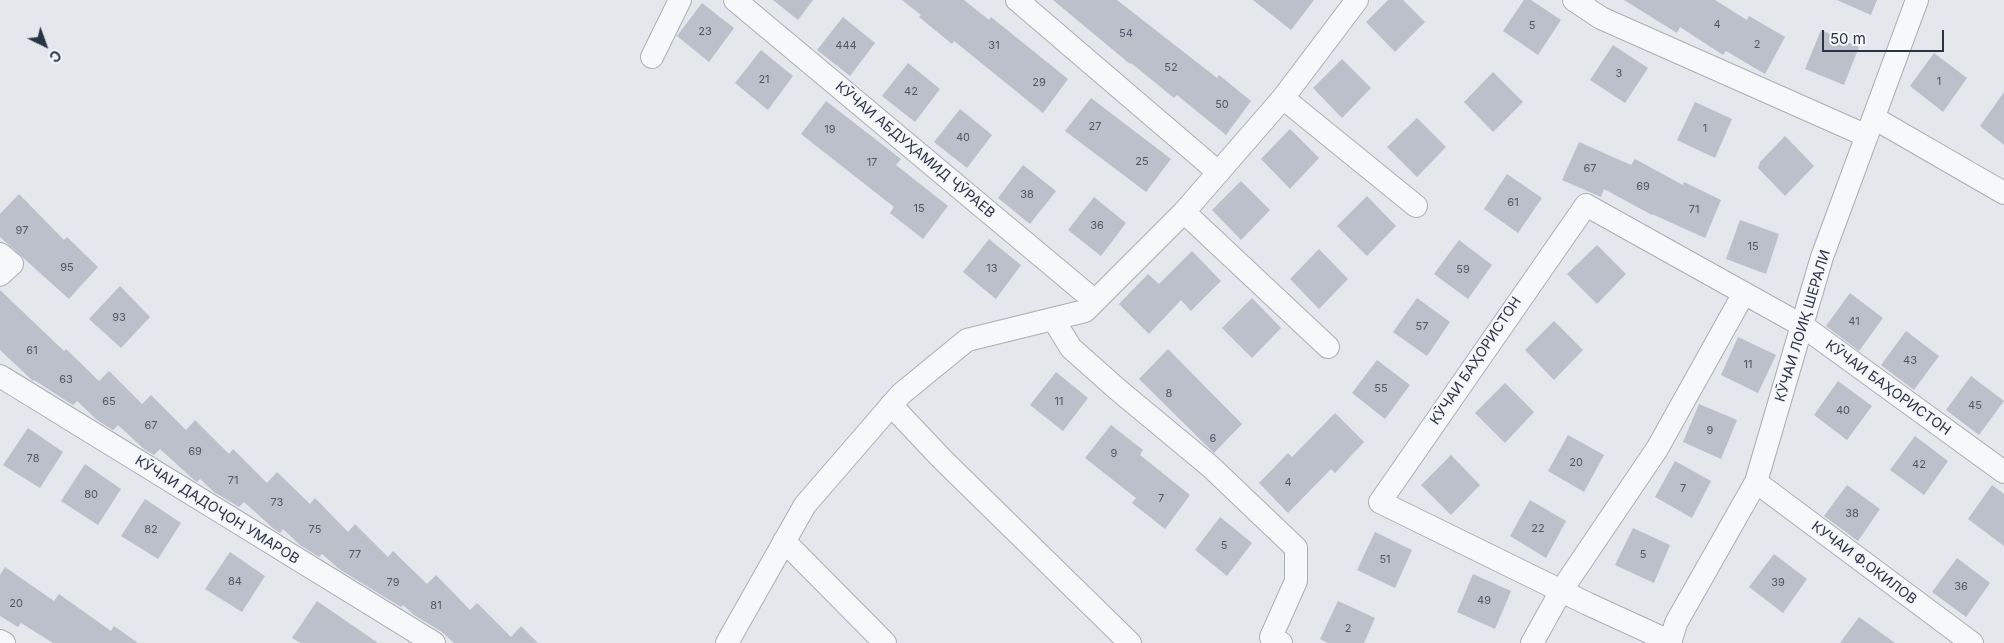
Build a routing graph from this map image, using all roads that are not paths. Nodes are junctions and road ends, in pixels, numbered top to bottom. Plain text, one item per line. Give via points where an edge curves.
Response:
1 (680, 0) edge
2 (735, 0) edge
3 (1017, 0) edge
4 (1357, 0) edge
5 (1574, 0) edge
6 (1917, 0) edge
7 (652, 57) dead end
8 (1283, 98) junction
9 (1871, 127) junction
10 (1218, 172) junction
11 (2004, 193) edge
12 (1416, 206) dead end
13 (1184, 212) junction
14 (1744, 294) junction
15 (1095, 301) junction
16 (1053, 319) junction
17 (1803, 326) junction
18 (1328, 347) dead end
19 (0, 376) edge
20 (891, 405) junction
21 (2004, 472) edge
22 (1756, 482) junction
23 (784, 542) junction
24 (1561, 591) junction
25 (0, 641) edge
26 (1671, 642) edge
27 (4, 643) edge
28 (434, 643) edge
29 (727, 643) edge
30 (885, 643) edge
31 (1130, 643) edge
32 (1281, 643) edge
33 (1532, 643) edge
34 (1972, 643) edge

1 - 7 street
2 - 15 street, КӮЧАИ АБДУҲАМИД ҶӮРАЕВ
3 - 10 street
4 - 8 street
5 - 9 street via 1601,18
6 - 9 street, КӮЧАИ ЛОИҚ ШЕРАЛИ
8 - 10 street
8 - 12 street
9 - 11 street
9 - 17 street, КӮЧАИ ЛОИҚ ШЕРАЛИ via 1822,257
10 - 13 street
13 - 15 street
13 - 18 street
14 - 17 street, КӮЧАИ БАҲОРИСТОН
14 - 24 street via 1657,448
14 - 24 street, КӮЧАИ БАҲОРИСТОН via 1586,205 1380,502
15 - 16 street via 1085,311
16 - 20 street via 967,340
16 - 32 street via 1072,348 1211,467 1296,548 1296,581 1271,637
17 - 21 street, КӮЧАИ БАҲОРИСТОН
17 - 22 street, КӮЧАИ ЛОИҚ ШЕРАЛИ
19 - 28 street, КӮЧАИ ДАДОҶОН УМАРОВ
20 - 23 street via 805,505
20 - 31 street
22 - 26 street, КӮЧАИ ЛОИҚ ШЕРАЛИ via 1676,623
22 - 34 street, КУЧАИ Ф.ОКИЛОВ
23 - 29 street
23 - 30 street
24 - 26 street, КӮЧАИ БАҲОРИСТОН
24 - 33 street
25 - 27 street

